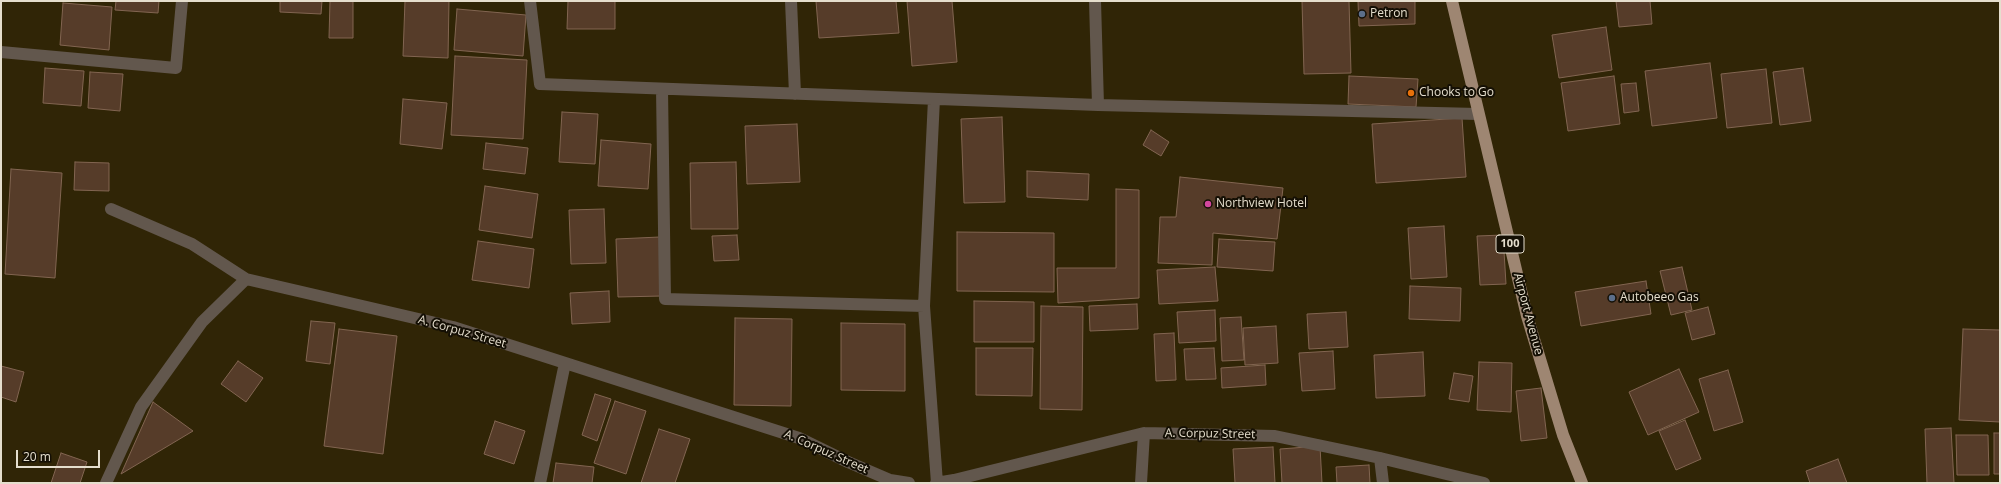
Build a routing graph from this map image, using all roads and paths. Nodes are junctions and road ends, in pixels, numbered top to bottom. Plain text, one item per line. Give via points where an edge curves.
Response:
1 (182, 1) edge
2 (530, 1) edge
3 (791, 1) edge
4 (1095, 1) edge
5 (1452, 1) edge
6 (1, 52) edge
7 (662, 89) junction
8 (795, 94) junction
9 (934, 99) junction
10 (1098, 105) junction
11 (1478, 114) junction
12 (111, 209) dead end
13 (246, 279) junction
14 (924, 306) junction
15 (565, 362) junction
16 (1144, 433) junction
17 (1380, 458) junction
18 (106, 483) edge
19 (540, 483) edge
20 (909, 483) edge
21 (936, 483) edge
22 (1141, 483) edge
23 (1383, 483) edge
24 (1484, 483) edge
25 (1582, 483) edge

1 - 6 street via 176,68
2 - 7 street via 540,84
3 - 8 street
4 - 10 street
5 - 11 main road, Airport Avenue / 100
7 - 8 street
7 - 14 street via 665,299
8 - 9 street
9 - 10 street
9 - 14 street
10 - 11 street
11 - 25 main road, Airport Avenue / 100 via 1527,316 1563,435
12 - 13 street, A. Corpuz Street via 192,244
13 - 15 street, A. Corpuz Street via 454,327
13 - 18 street via 202,322 141,407
14 - 21 street
15 - 19 street
15 - 20 street, A. Corpuz Street via 799,438 890,480
16 - 17 street, A. Corpuz Street via 1275,436
16 - 21 street, A. Corpuz Street
16 - 22 street
17 - 23 street
17 - 24 street, A. Corpuz Street

